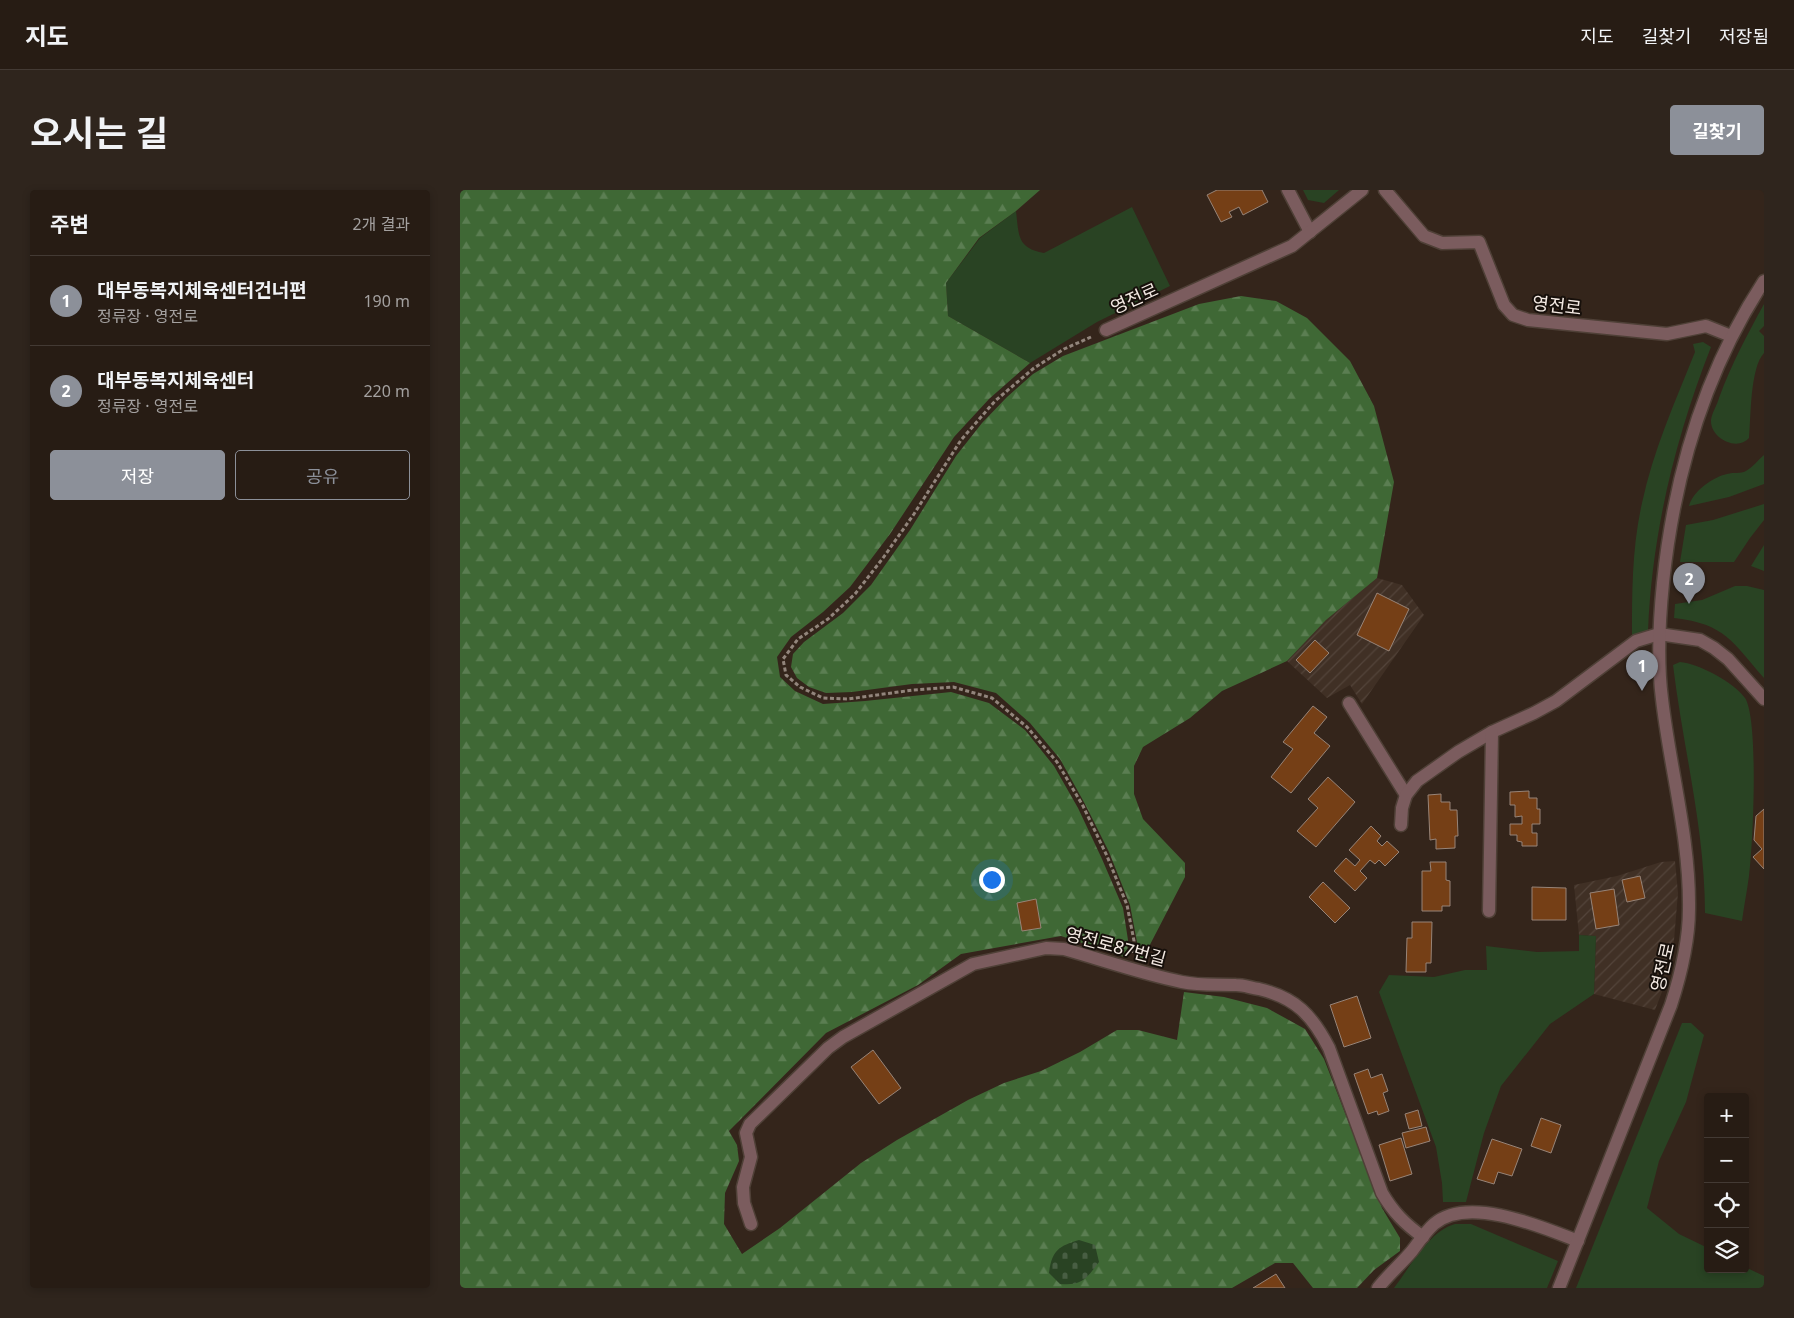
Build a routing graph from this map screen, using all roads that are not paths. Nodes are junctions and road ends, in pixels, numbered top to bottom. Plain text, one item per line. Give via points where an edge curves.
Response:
1 (1288, 190) edge
2 (1362, 190) edge
3 (1386, 190) edge
4 (1310, 232) junction
5 (1764, 281) edge
6 (1106, 330) road end
7 (1731, 336) junction
8 (1658, 634) junction
9 (1764, 699) edge
10 (1349, 703) dead end
11 (1492, 732) junction
12 (1406, 795) junction
13 (1401, 825) dead end
14 (1489, 911) dead end
15 (751, 1224) dead end
16 (1423, 1237) junction
17 (1578, 1241) junction
18 (1378, 1288) edge
19 (1559, 1288) edge

1 - 4 street
2 - 4 street, 영전로
3 - 7 street, 영전로 via 1424,236 1442,243 1479,242 1504,305 1513,315 1528,320 1667,334 1706,326
4 - 6 street, 영전로 via 1275,255
5 - 7 street, 영전로
7 - 8 street, 영전로 via 1714,372 1678,492 1666,552
8 - 9 street via 1700,640 1714,648
8 - 11 street via 1636,641 1556,701
8 - 17 street, 영전로 via 1662,701 1689,879 1687,934 1671,1005
10 - 12 street
11 - 12 street via 1417,781
11 - 14 street
12 - 13 street
15 - 16 street, 영전로87번길 via 743,1187 751,1157 746,1133 750,1124 828,1048 973,964 1046,948 1064,949 1182,982 1238,985 1271,992 1291,1001 1308,1015 1329,1048 1382,1193 1404,1224
16 - 17 street via 1435,1224 1449,1216 1472,1212 1504,1215
16 - 18 street
17 - 19 street, 영전로

